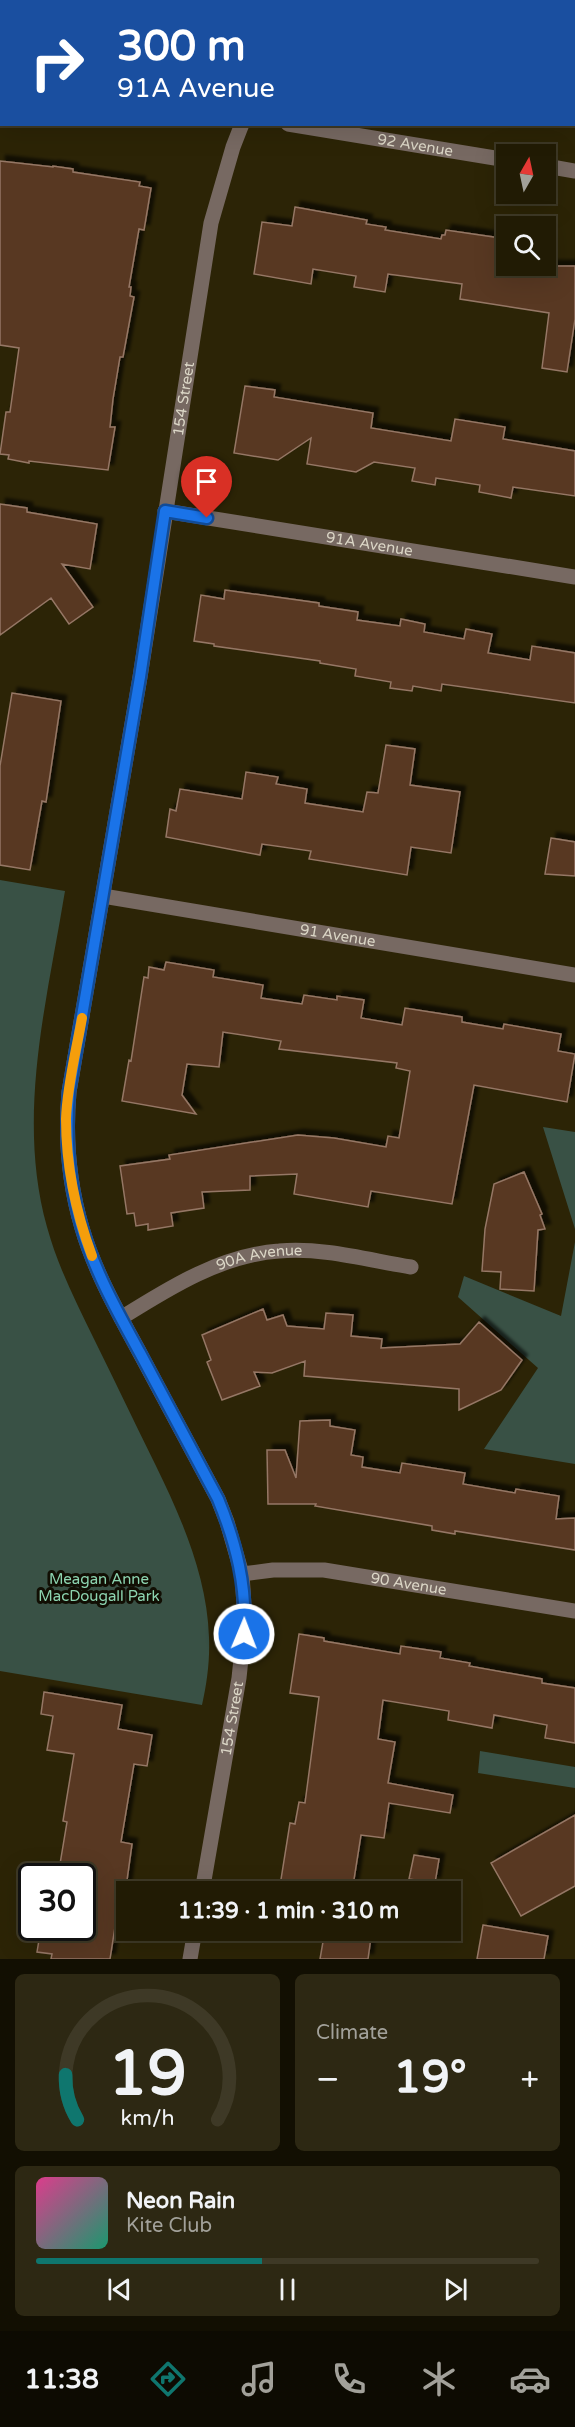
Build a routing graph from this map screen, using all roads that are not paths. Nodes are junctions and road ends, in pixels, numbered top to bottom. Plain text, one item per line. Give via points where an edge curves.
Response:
1 (241, 126) edge
2 (300, 126) edge
3 (496, 158) edge
4 (556, 168) edge
5 (575, 171) edge
6 (165, 511) junction
7 (575, 577) edge
8 (103, 896) junction
9 (575, 975) edge
10 (411, 1267) dead end
11 (121, 1318) junction
12 (242, 1574) junction
13 (575, 1611) edge
14 (204, 1881) edge
15 (193, 1941) edge
16 (190, 1959) edge

1 - 6 street, 154 Street via 211,223
2 - 3 street, 92 Avenue
4 - 5 street
6 - 7 street, 91A Avenue
6 - 8 street, 154 Street
8 - 9 street, 91 Avenue
8 - 11 street, 154 Street via 69,1092 67,1144 82,1228
10 - 11 street, 90A Avenue via 297,1250 250,1255 165,1291
11 - 12 street, 154 Street via 218,1499
12 - 13 street, 90 Avenue via 324,1570
12 - 14 street, 154 Street via 240,1668
15 - 16 street

